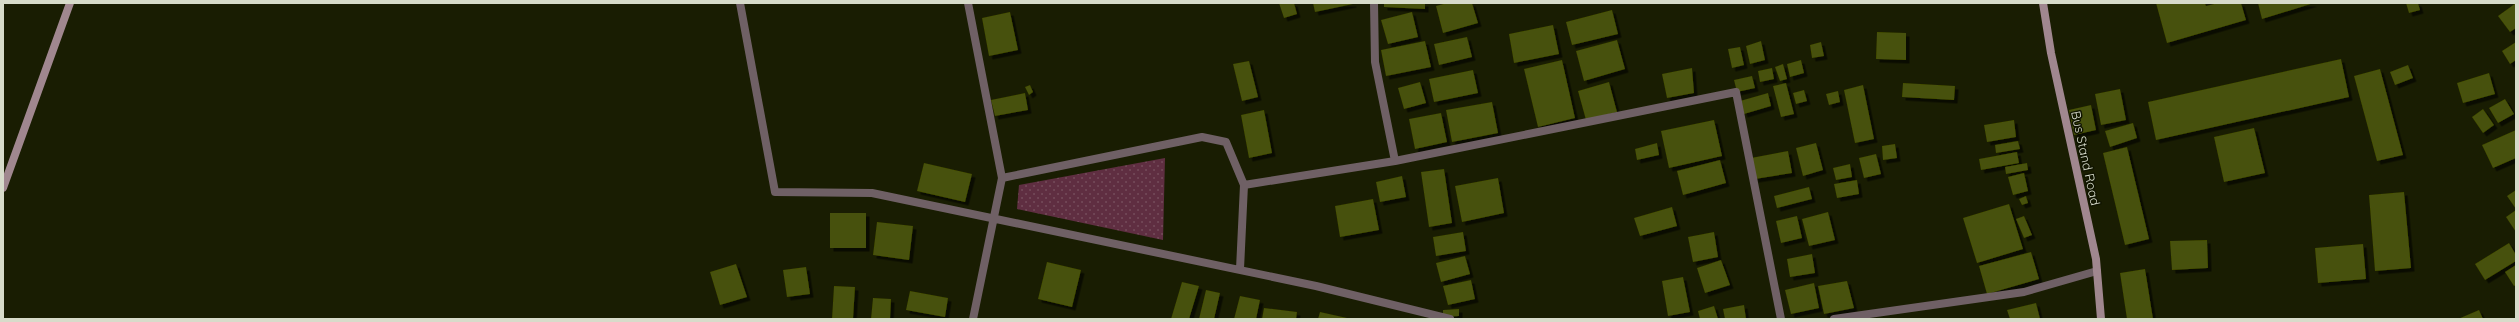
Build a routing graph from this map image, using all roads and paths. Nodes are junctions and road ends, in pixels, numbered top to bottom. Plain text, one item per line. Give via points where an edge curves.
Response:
1 (70, 3) edge
2 (740, 3) edge
3 (968, 3) edge
4 (1374, 3) edge
5 (2043, 3) edge
6 (1395, 160) junction
7 (1002, 178) junction
8 (1244, 185) junction
9 (3, 188) edge
10 (996, 217) junction
11 (1240, 269) junction
12 (2097, 271) junction
13 (973, 319) edge
14 (1450, 319) edge
15 (1781, 319) edge
16 (1834, 319) edge
17 (2101, 319) edge

1 - 9 main road
2 - 10 street via 775,192 872,193
3 - 7 street
4 - 6 street via 1374,62
5 - 12 main road, Bus Stand Road via 2051,53
6 - 8 street
6 - 15 street via 1736,92
7 - 8 street via 1202,137 1226,142
7 - 10 street
8 - 11 street
10 - 11 street
10 - 13 street
11 - 14 street
12 - 16 street via 2024,292
12 - 17 main road, Bus Stand Road

